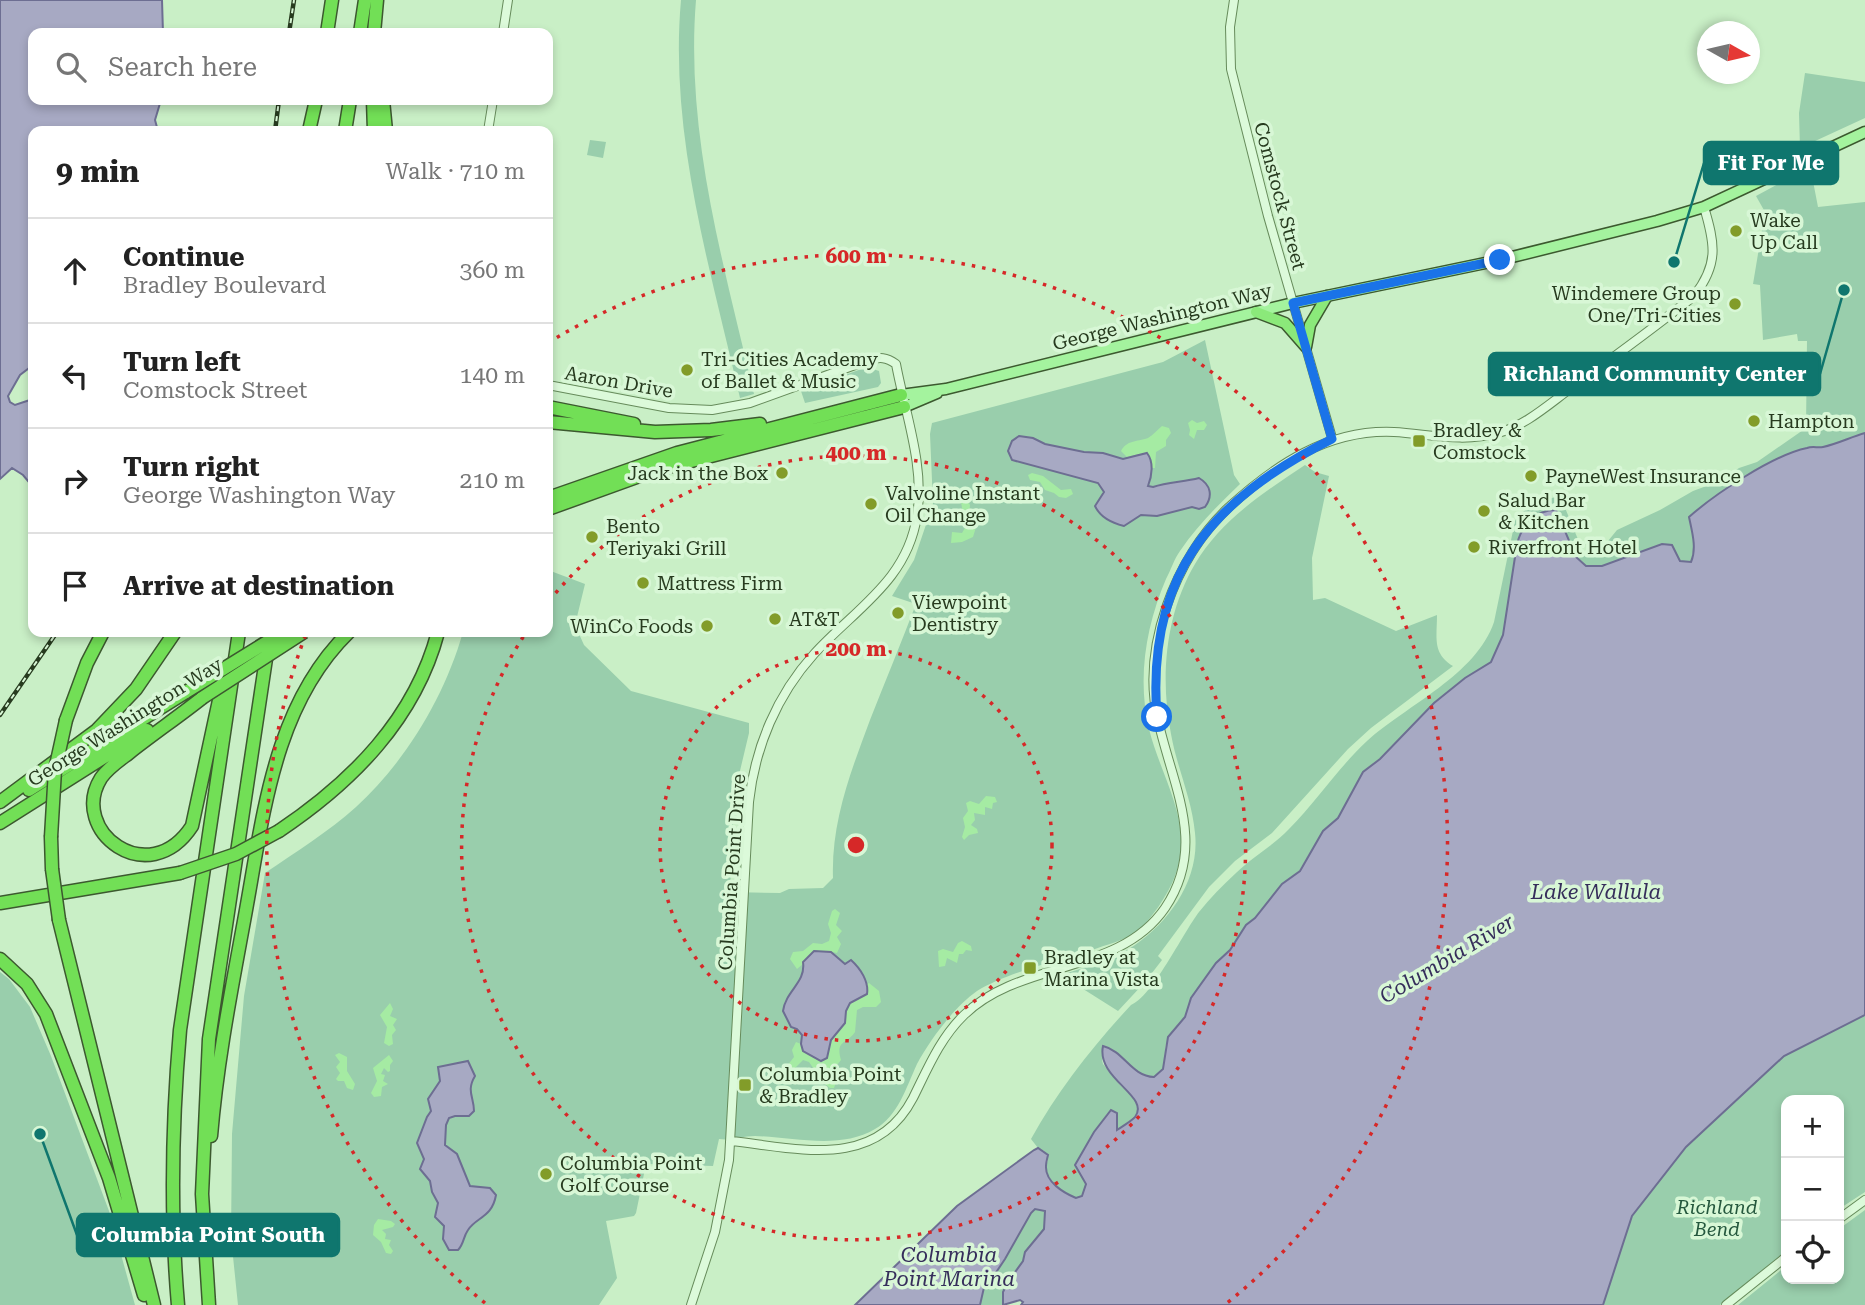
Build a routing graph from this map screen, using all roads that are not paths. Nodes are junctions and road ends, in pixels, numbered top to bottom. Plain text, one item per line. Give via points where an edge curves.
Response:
1 (332, 0) edge
2 (365, 0) edge
3 (377, 0) edge
4 (509, 0) edge
5 (1234, 0) edge
6 (328, 28) edge
7 (361, 28) edge
8 (377, 28) edge
9 (504, 28) edge
10 (315, 105) edge
11 (349, 105) edge
12 (373, 105) edge
13 (383, 105) edge
14 (492, 105) edge
15 (312, 126) edge
16 (346, 126) edge
17 (373, 126) edge
18 (386, 126) edge
19 (489, 126) edge
20 (1865, 132) edge
21 (1704, 207) junction
22 (1327, 296) junction
23 (1293, 303) junction
24 (1256, 312) junction
25 (1306, 347) junction
26 (553, 386) edge
27 (903, 401) junction
28 (553, 408) edge
29 (809, 417) junction
30 (553, 423) edge
31 (690, 432) junction
32 (1332, 439) junction
33 (553, 496) edge
34 (553, 509) edge
35 (100, 637) edge
36 (172, 637) edge
37 (232, 637) edge
38 (238, 637) edge
39 (270, 637) edge
40 (275, 637) edge
41 (297, 637) edge
42 (345, 637) edge
43 (436, 637) edge
44 (202, 698) junction
45 (0, 802) edge
46 (0, 808) edge
47 (0, 823) edge
48 (0, 903) edge
49 (0, 959) edge
50 (731, 1141) junction
51 (1865, 1200) edge
52 (1844, 1215) edge
53 (206, 1258) junction
54 (1781, 1261) edge
55 (146, 1305) edge
56 (154, 1305) edge
57 (178, 1305) edge
58 (209, 1305) edge
59 (691, 1305) edge
60 (1726, 1305) edge

1 - 6 highway
2 - 7 highway
3 - 8 highway
4 - 9 street
5 - 23 street, Comstock Street via 1231,69
10 - 15 highway
11 - 16 highway
12 - 17 highway
13 - 18 highway
14 - 19 street
20 - 21 main road, George Washington Way
21 - 22 main road, George Washington Way via 1500,260
21 - 32 street via 1714,254 1710,271 1694,296 1520,425 1464,439 1392,432
22 - 23 main road, George Washington Way
22 - 25 highway via 1310,325
23 - 24 main road, George Washington Way
23 - 25 street, Comstock Street
24 - 25 highway via 1285,323
24 - 27 main road, George Washington Way
25 - 32 street, Comstock Street
26 - 27 street, Aaron Drive via 669,408 712,410 750,403 879,358 896,364
27 - 29 highway, George Washington Way
27 - 34 highway, George Washington Way via 656,470
27 - 50 street, Columbia Point Drive via 919,477 918,515 909,547 878,594 826,641 786,691 754,770 748,802
28 - 31 highway
29 - 31 highway
29 - 33 highway, George Washington Way via 655,459
30 - 31 highway
32 - 50 street via 1287,462 1216,519 1194,549 1170,597 1158,638 1155,701 1187,843 1177,887 1155,921 1117,948 1015,983 969,1011 939,1047 907,1109 879,1137 854,1148 833,1150
35 - 56 highway, bridge via 66,720 54,778 52,869 60,920
36 - 45 highway via 136,689 107,720
37 - 44 highway via 192,826 177,845 159,854 121,850 101,830 94,811 101,778
38 - 57 highway via 179,1043 172,1173
39 - 53 highway via 209,1038 202,1194
40 - 46 highway, George Washington Way, bridge
41 - 44 highway, George Washington Way, bridge
42 - 53 highway via 299,701 272,774 216,1088
43 - 48 highway, bridge via 403,712 375,750 344,782 279,831 180,873
44 - 47 highway, George Washington Way
49 - 55 highway via 27,984 46,1014 109,1178
50 - 59 street, Columbia Point Drive via 719,1216
51 - 52 street
53 - 58 highway
54 - 60 street

